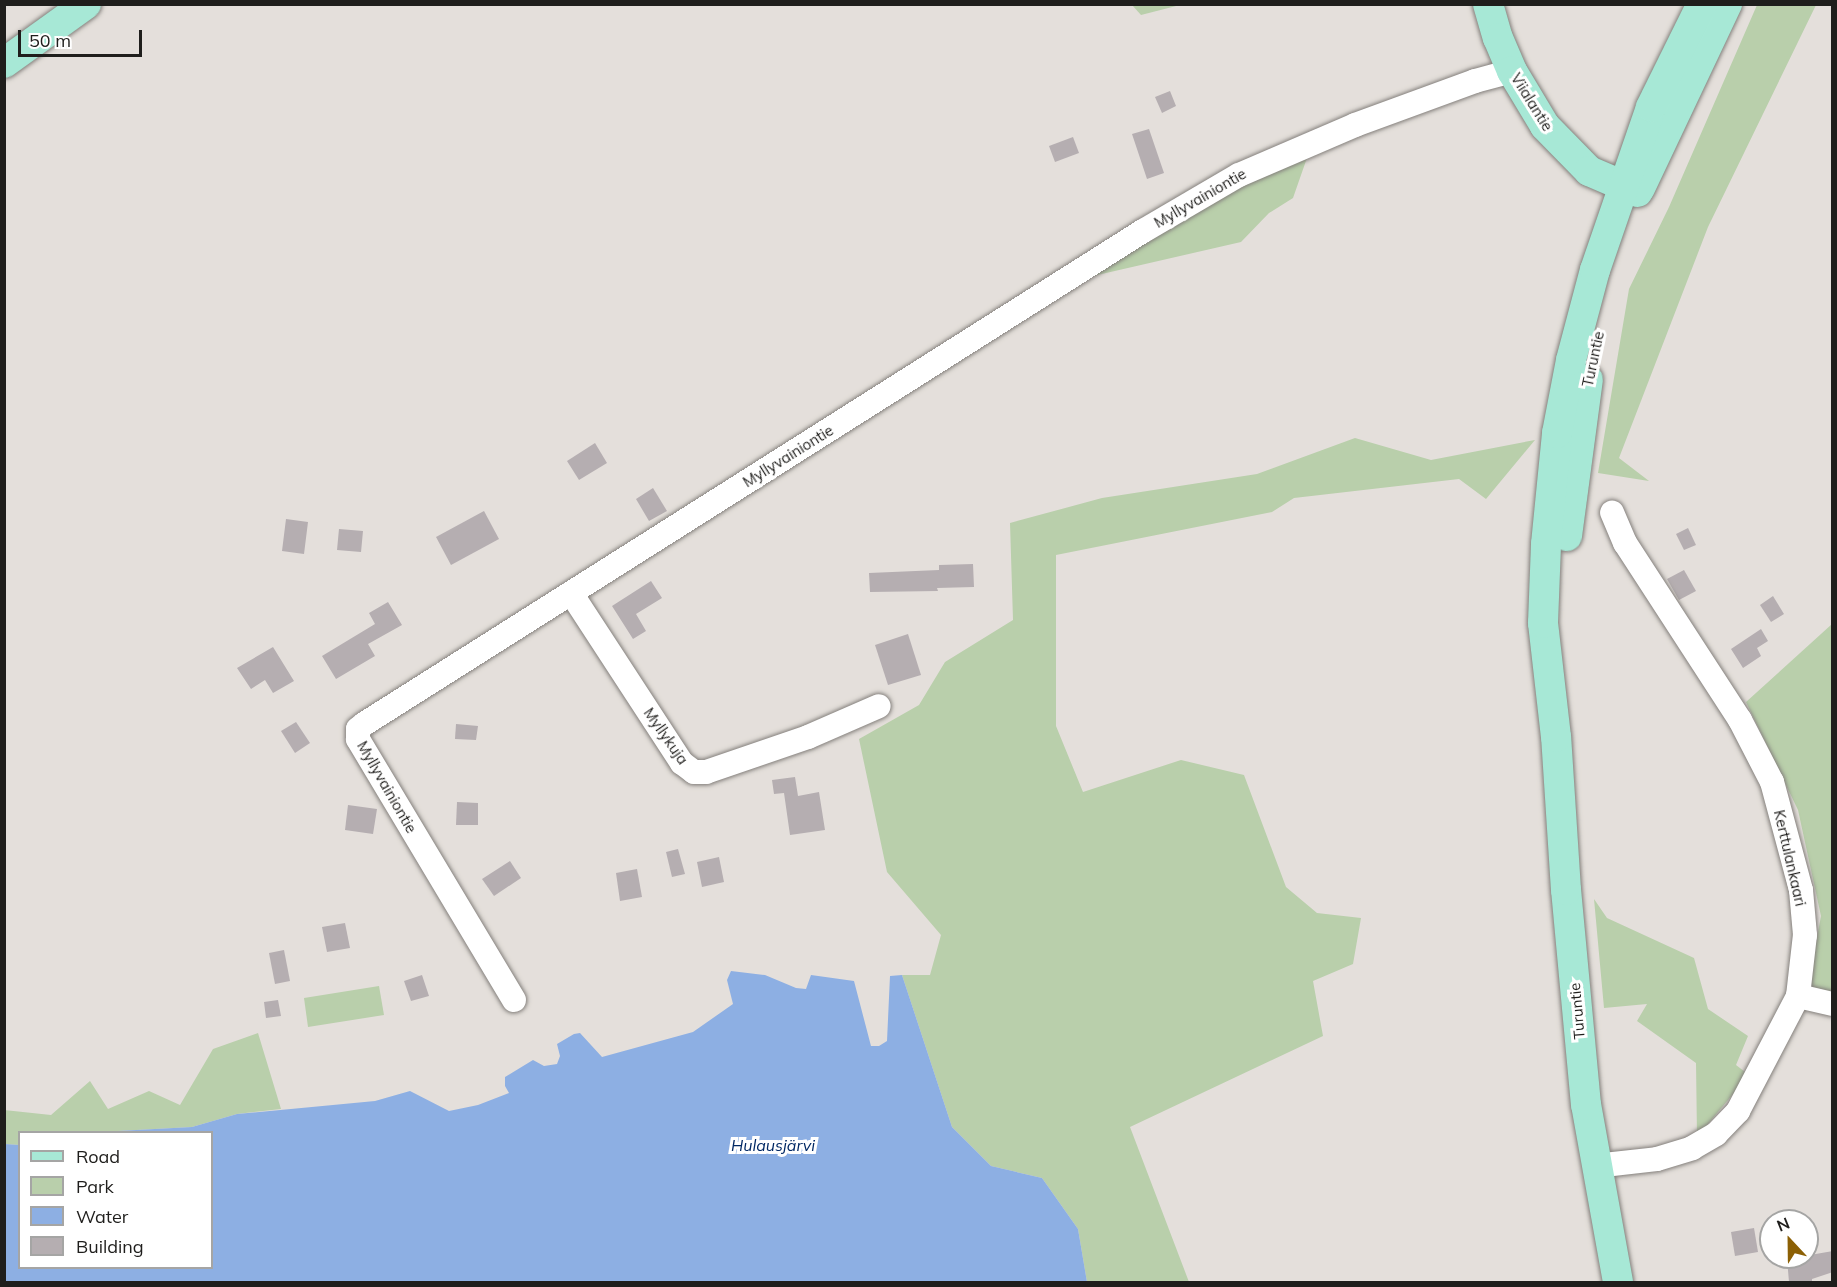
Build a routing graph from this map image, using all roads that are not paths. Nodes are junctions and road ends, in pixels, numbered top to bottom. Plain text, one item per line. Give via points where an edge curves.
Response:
1 (86, 4) edge
2 (1488, 4) edge
3 (1702, 4) edge
4 (1726, 4) edge
5 (4, 63) edge
6 (1512, 71) junction
7 (1630, 189) junction
8 (1612, 513) dead end
9 (571, 593) junction
10 (879, 706) dead end
11 (1798, 996) junction
12 (514, 1000) dead end
13 (1833, 1004) edge
14 (1595, 1166) junction
15 (1618, 1282) edge

1 - 5 main road
2 - 6 main road, Viialantie
3 - 7 main road, Turuntie via 1651,107
4 - 7 main road, Turuntie
6 - 7 main road, Viialantie via 1545,126 1564,148 1589,171
6 - 9 street, Myllyvainiontie via 1355,125 1239,175 1143,231
7 - 14 main road, Turuntie via 1595,270 1571,360 1553,468 1543,623 1586,1105
8 - 11 street, Kerttulankaari via 1625,543 1740,720 1772,782 1801,890 1805,935
9 - 10 street, Myllykuja via 682,763 694,772 706,772 808,737
9 - 12 street, Myllyvainiontie via 363,724 356,734
11 - 13 street
11 - 14 street, Kerttulankaari via 1738,1111 1716,1134 1692,1148 1657,1159
14 - 15 main road, Turuntie

